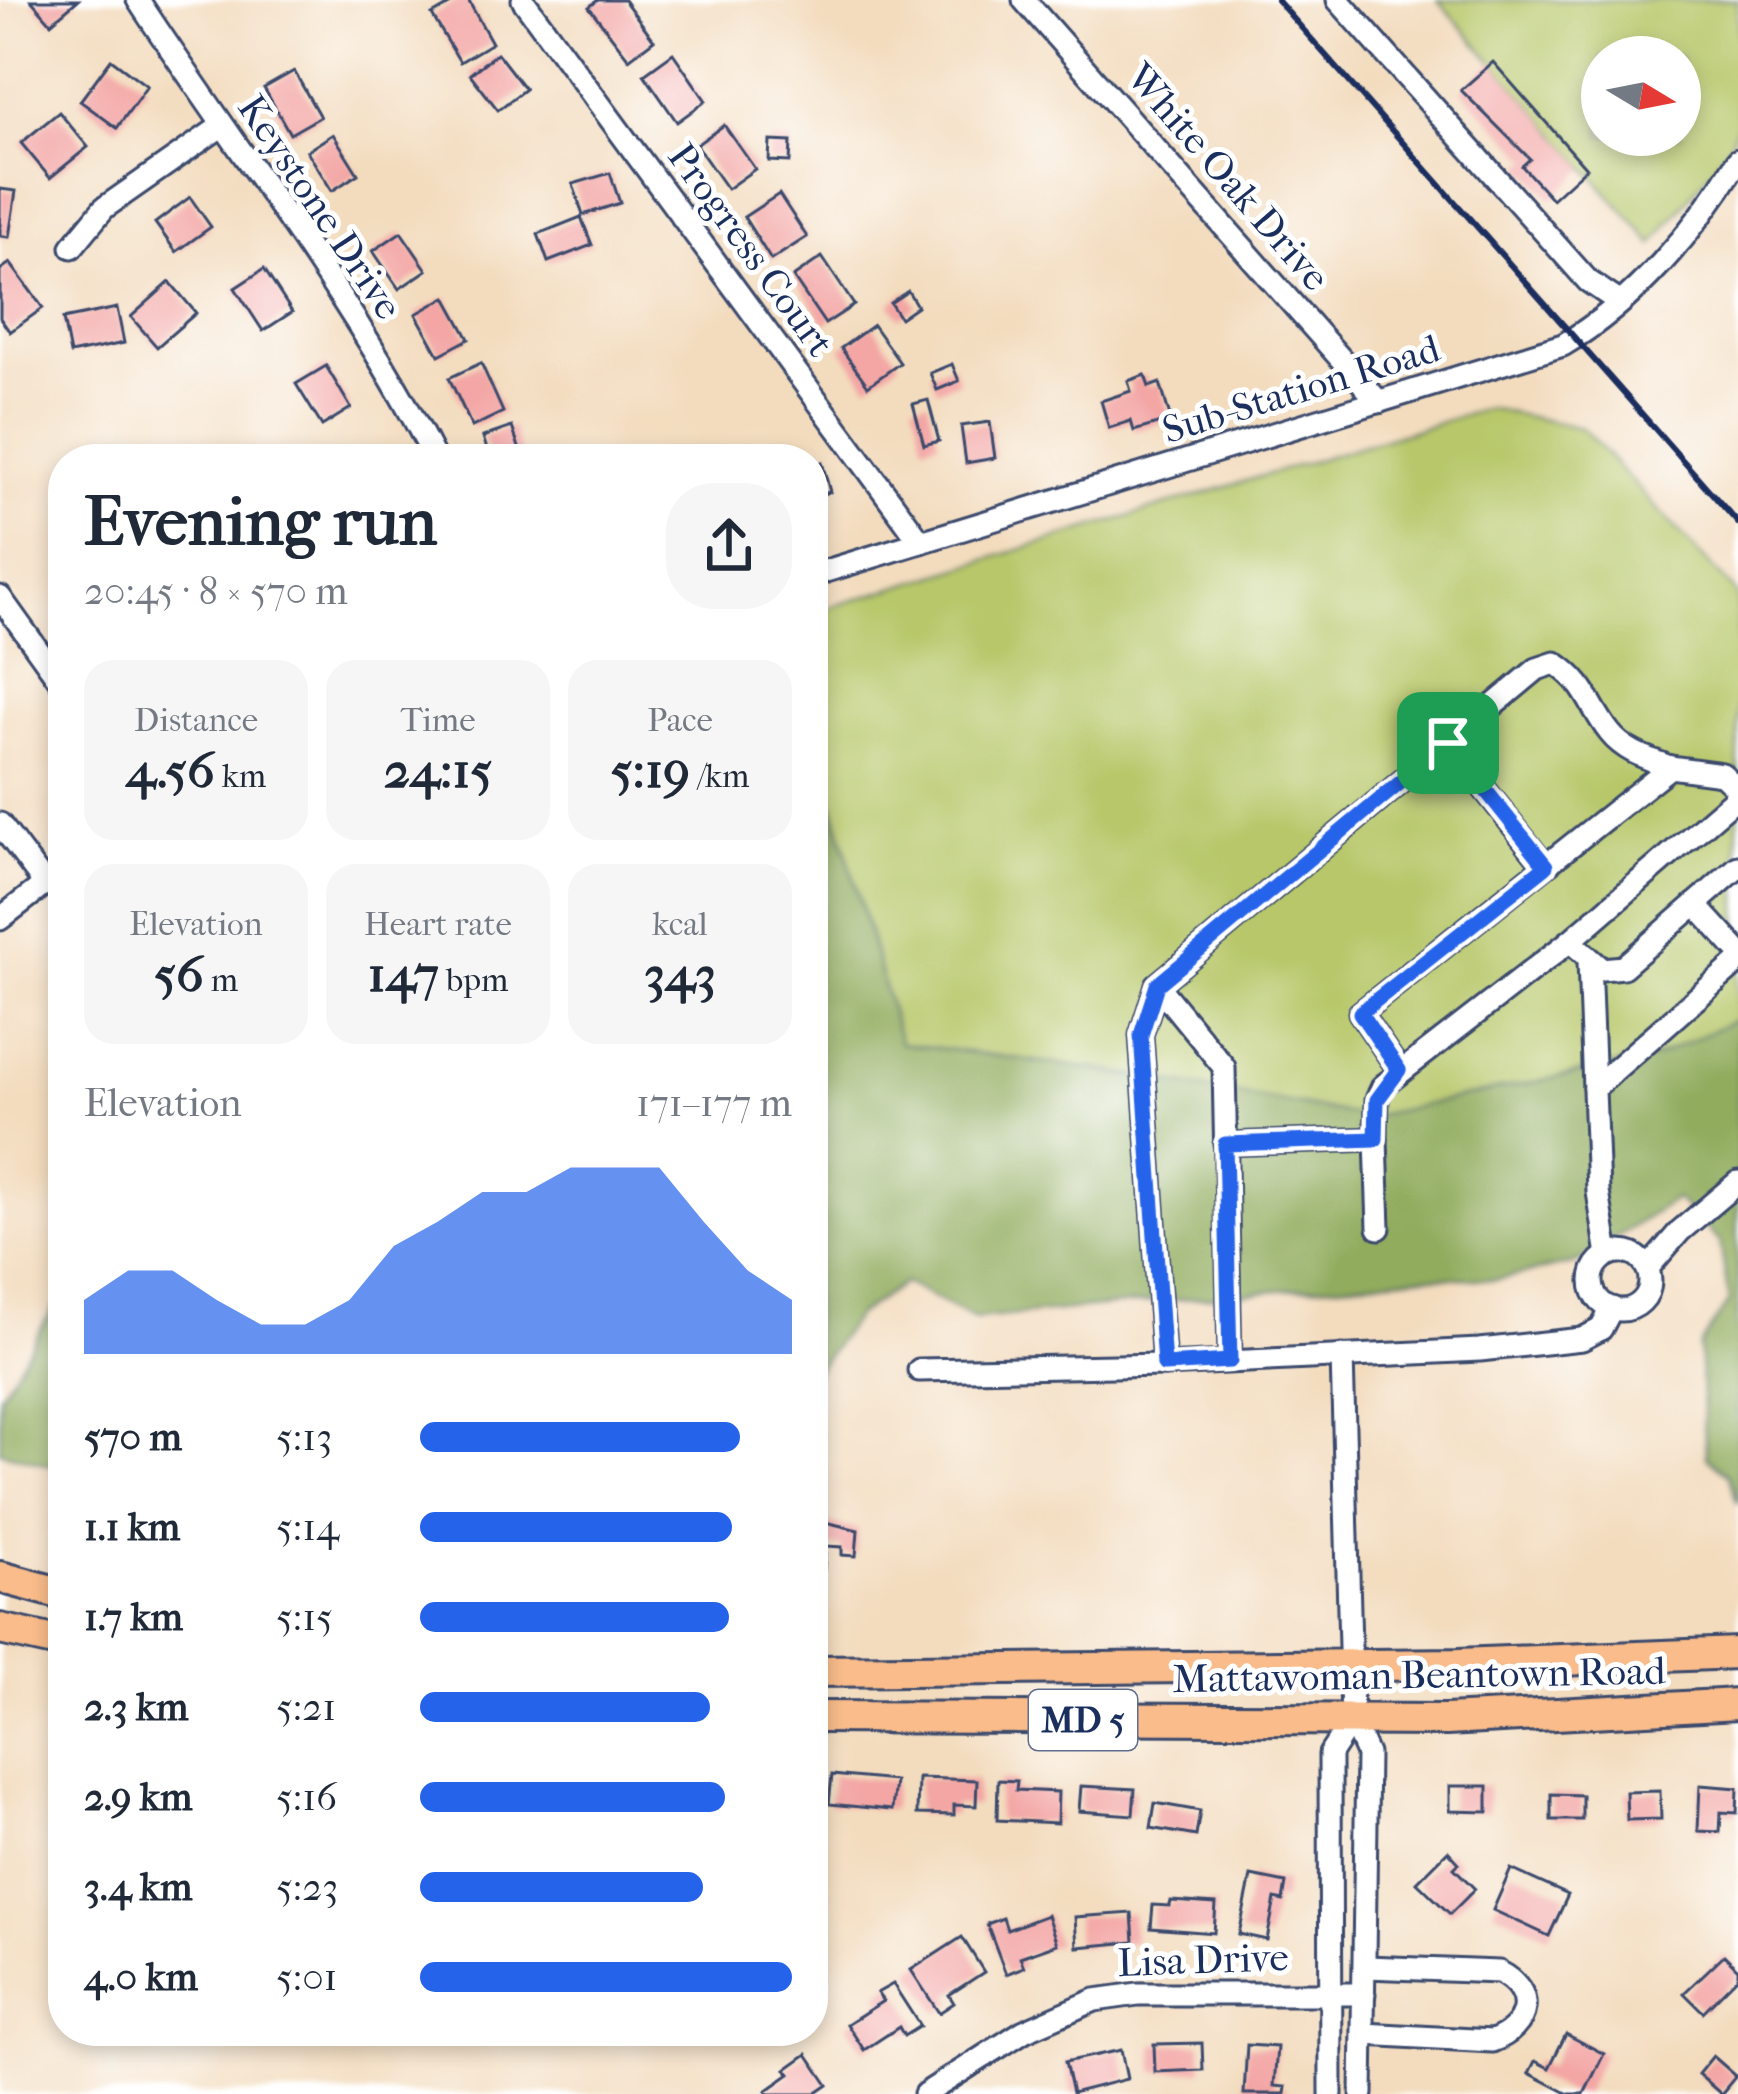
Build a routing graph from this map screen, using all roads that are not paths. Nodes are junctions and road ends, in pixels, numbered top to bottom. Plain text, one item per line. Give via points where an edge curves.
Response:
1 (138, 0) edge
2 (523, 0) edge
3 (1024, 0) edge
4 (1338, 0) edge
5 (220, 127) junction
6 (1738, 160) edge
7 (72, 247) dead end
8 (1619, 302) junction
9 (1379, 402) junction
10 (427, 444) edge
11 (921, 542) junction
12 (828, 570) edge
13 (0, 598) edge
14 (48, 664) edge
15 (1448, 743) junction
16 (1670, 767) junction
17 (1738, 793) edge
18 (0, 824) edge
19 (1546, 866) junction
20 (1738, 867) edge
21 (48, 871) edge
22 (48, 882) edge
23 (1695, 904) junction
24 (0, 920) edge
25 (1570, 941) junction
26 (1738, 951) edge
27 (1589, 961) junction
28 (1738, 962) edge
29 (1157, 985) junction
30 (1399, 1070) junction
31 (1594, 1088) junction
32 (1376, 1139) junction
33 (1225, 1144) junction
34 (1738, 1182) edge
35 (1379, 1228) dead end
36 (1608, 1255) junction
37 (1648, 1268) junction
38 (1612, 1308) junction
39 (1342, 1356) junction
40 (1230, 1361) junction
41 (1164, 1365) junction
42 (919, 1370) dead end
43 (0, 1577) edge
44 (48, 1590) edge
45 (0, 1629) edge
46 (48, 1640) edge
47 (1738, 1653) edge
48 (1350, 1665) junction
49 (828, 1671) edge
50 (1738, 1704) edge
51 (828, 1717) edge
52 (1352, 1720) junction
53 (1366, 1967) junction
54 (1364, 1994) junction
55 (1332, 1995) junction
56 (1364, 2034) junction
57 (925, 2094) edge
58 (1331, 2094) edge
59 (1362, 2094) edge

1 - 5 street, Keystone Drive
2 - 11 street, Progress Court
3 - 9 street, White Oak Drive
4 - 8 street via 1588,281
5 - 7 street via 104,208
5 - 10 street, Keystone Drive via 348,311
6 - 8 street, Sub-Station Road via 1676,247
8 - 9 street, Sub-Station Road via 1563,345
9 - 11 street, Sub-Station Road
11 - 12 street, Sub-Station Road
13 - 14 street
15 - 16 street via 1555,663 1577,678 1610,734
15 - 19 street
15 - 29 street
16 - 17 street via 1723,774
16 - 19 street
17 - 25 street
18 - 21 street
19 - 30 street via 1360,1013
20 - 23 street
22 - 24 street
23 - 26 street
23 - 27 street via 1623,967
25 - 27 street
25 - 30 street
27 - 31 street
28 - 31 street
29 - 33 street via 1224,1067
29 - 41 street via 1141,1035
30 - 32 street via 1377,1100
31 - 36 street
32 - 33 street
32 - 35 street
33 - 40 street
34 - 37 street
36 - 37 street via 1635,1255
36 - 38 street via 1593,1279
37 - 38 street via 1650,1287 1640,1303
38 - 39 street via 1601,1328 1582,1339
39 - 40 street
39 - 48 street
40 - 41 street
41 - 42 street
43 - 44 highway
45 - 46 highway
47 - 48 highway, Mattawoman Beantown Road / MD 5
48 - 49 highway, Mattawoman Beantown Road / MD 5
48 - 52 street
50 - 52 highway, Mattawoman Beantown Road / MD 5
51 - 52 highway, Mattawoman Beantown Road / MD 5
52 - 53 street via 1367,1754
52 - 55 street via 1330,1754
53 - 54 street
53 - 56 street via 1498,1972 1515,1980 1525,2006 1509,2035 1492,2041
54 - 55 street, Lisa Drive
54 - 56 street
55 - 57 street, Lisa Drive via 1095,2000 1024,2031
55 - 58 street
56 - 59 street

